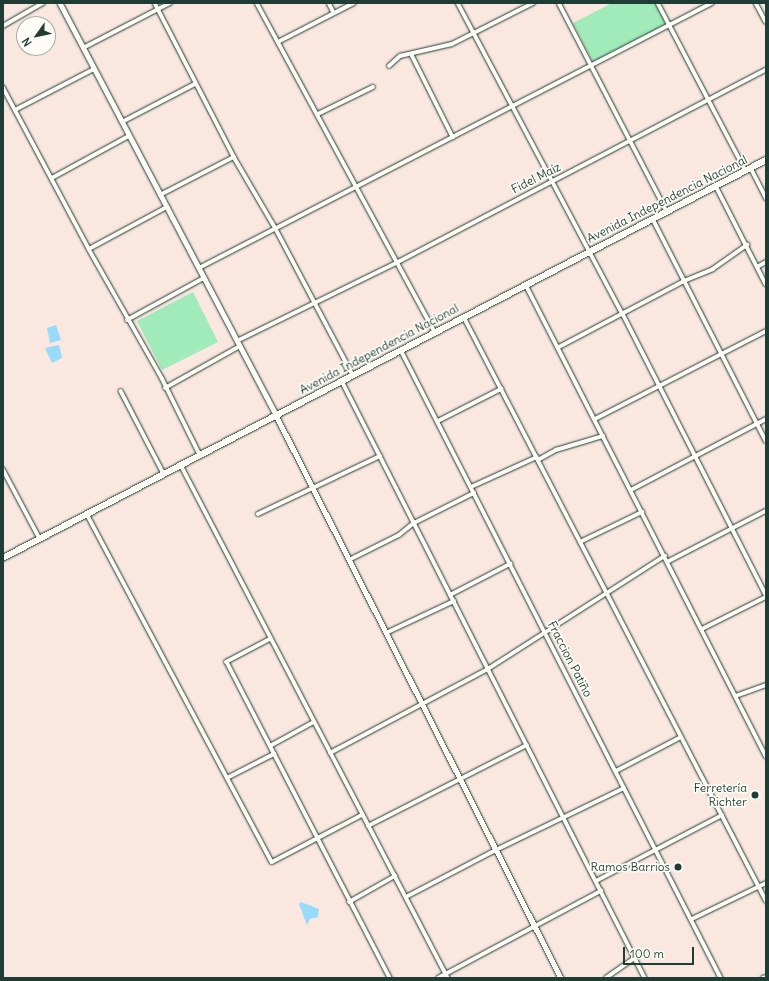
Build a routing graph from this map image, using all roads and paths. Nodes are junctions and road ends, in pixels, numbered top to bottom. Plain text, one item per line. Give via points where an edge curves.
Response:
1 (43, 3) edge
2 (60, 3) edge
3 (155, 3) edge
4 (170, 3) edge
5 (258, 3) edge
6 (329, 3) edge
7 (354, 3) edge
8 (458, 3) edge
9 (533, 3) edge
10 (559, 3) edge
11 (658, 3) edge
12 (712, 3) edge
13 (756, 3) edge
14 (158, 10) junction
15 (334, 13) junction
16 (766, 22) edge
17 (669, 25) junction
18 (3, 26) edge
19 (474, 33) junction
20 (278, 42) junction
21 (83, 48) junction
22 (412, 55) junction
23 (592, 64) junction
24 (389, 66) dead end
25 (94, 69) junction
26 (766, 70) edge
27 (195, 84) junction
28 (373, 86) dead end
29 (3, 87) edge
30 (709, 100) junction
31 (514, 105) junction
32 (15, 110) junction
33 (318, 114) junction
34 (122, 122) junction
35 (129, 136) junction
36 (453, 137) junction
37 (630, 142) junction
38 (234, 157) junction
39 (766, 160) edge
40 (749, 169) junction
41 (52, 178) junction
42 (553, 180) junction
43 (716, 186) junction
44 (358, 188) junction
45 (160, 195) junction
46 (766, 198) edge
47 (167, 207) junction
48 (667, 212) junction
49 (653, 219) junction
50 (276, 229) junction
51 (747, 246) junction
52 (89, 249) junction
53 (590, 252) junction
54 (398, 262) junction
55 (766, 262) edge
56 (757, 267) junction
57 (199, 268) junction
58 (204, 278) junction
59 (684, 281) junction
60 (766, 284) edge
61 (526, 285) junction
62 (314, 301) junction
63 (623, 314) junction
64 (464, 317) junction
65 (127, 320) junction
66 (766, 331) edge
67 (435, 332) junction
68 (238, 343) junction
69 (559, 347) junction
70 (401, 350) junction
71 (721, 355) junction
72 (353, 375) junction
73 (342, 381) junction
74 (659, 386) junction
75 (165, 388) junction
76 (501, 388) junction
77 (121, 391) dead end
78 (276, 415) junction
79 (595, 419) junction
80 (766, 419) edge
81 (438, 421) junction
82 (757, 424) junction
83 (603, 436) junction
84 (766, 441) edge
85 (200, 455) junction
86 (380, 456) junction
87 (696, 457) junction
88 (537, 458) junction
89 (181, 465) junction
90 (3, 469) edge
91 (164, 474) junction
92 (471, 487) junction
93 (313, 488) junction
94 (631, 490) junction
95 (474, 493) junction
96 (766, 511) edge
97 (642, 512) junction
98 (87, 514) junction
99 (258, 514) dead end
100 (414, 523) junction
101 (732, 528) junction
102 (40, 539) junction
103 (580, 542) junction
104 (664, 556) junction
105 (3, 558) edge
106 (349, 560) junction
107 (667, 562) junction
108 (510, 564) junction
109 (606, 593) junction
110 (450, 595) junction
111 (766, 596) edge
112 (454, 601) junction
113 (702, 629) junction
114 (544, 631) junction
115 (386, 634) junction
116 (271, 639) junction
117 (488, 669) junction
118 (766, 685) edge
119 (736, 696) junction
120 (423, 705) junction
121 (314, 722) junction
122 (681, 737) junction
123 (527, 745) junction
124 (270, 746) junction
125 (330, 753) junction
126 (274, 754) junction
127 (766, 756) edge
128 (616, 771) junction
129 (227, 778) junction
130 (460, 780) junction
131 (624, 788) junction
132 (362, 815) junction
133 (722, 815) junction
134 (564, 817) junction
135 (368, 826) junction
136 (318, 838) junction
137 (656, 849) junction
138 (496, 850) junction
139 (395, 876) junction
140 (596, 880) junction
141 (766, 883) edge
142 (759, 886) junction
143 (601, 891) junction
144 (406, 897) junction
145 (766, 900) edge
146 (349, 902) junction
147 (692, 919) junction
148 (535, 926) junction
149 (635, 958) junction
150 (446, 976) edge
151 (390, 978) edge
152 (438, 978) edge
153 (562, 978) edge
154 (606, 978) edge
155 (645, 978) edge
156 (721, 978) edge

1 - 18 street
2 - 21 street
3 - 14 street
4 - 14 street
5 - 20 street
6 - 15 street
7 - 15 street
8 - 19 street
9 - 19 street
10 - 23 street
11 - 17 street
12 - 17 street
13 - 16 street
14 - 21 street
14 - 27 street
15 - 20 street
17 - 23 street
17 - 30 street
19 - 22 street via 452,44
19 - 31 street
20 - 33 street
21 - 25 street
22 - 24 street via 397,57
22 - 36 street
23 - 31 street
23 - 37 street
25 - 32 street
25 - 34 street
26 - 30 street, Fidel Maíz
27 - 34 street
27 - 38 street
28 - 33 street
29 - 32 street
30 - 37 street, Fidel Maíz
30 - 40 street
31 - 36 street
31 - 42 street
32 - 41 street
33 - 44 street
34 - 35 street
35 - 41 street
35 - 45 street
36 - 44 street
37 - 42 street, Fidel Maíz
37 - 48 street
38 - 45 street
38 - 50 street
39 - 40 main road, Avenida Independencia Nacional
40 - 43 main road, Avenida Independencia Nacional
40 - 46 street
41 - 52 street
42 - 53 street
42 - 54 street, Fidel Maíz
43 - 48 main road, Avenida Independencia Nacional
43 - 51 street
44 - 50 street
44 - 54 street
45 - 47 street
47 - 52 street
47 - 57 street
48 - 49 main road, Avenida Independencia Nacional
49 - 53 main road, Avenida Independencia Nacional
49 - 59 street
50 - 57 street
50 - 62 street
51 - 56 street
51 - 59 street via 713,269
52 - 65 street
53 - 61 main road, Avenida Independencia Nacional
53 - 63 street
54 - 62 street, Fidel Maíz
54 - 67 street
55 - 56 street
56 - 60 street
57 - 58 street
58 - 65 street
58 - 68 street
59 - 63 street
59 - 71 street
61 - 64 main road, Avenida Independencia Nacional
61 - 69 street
62 - 68 street, Fidel Maíz
62 - 72 street
63 - 69 street
63 - 74 street
64 - 67 main road, Avenida Independencia Nacional
64 - 76 street
65 - 75 street
66 - 71 street
67 - 70 main road, Avenida Independencia Nacional
68 - 75 street, Fidel Maíz
68 - 78 street
69 - 79 street
70 - 72 main road, Avenida Independencia Nacional
70 - 81 street, Fraccion Patiño
71 - 74 street
71 - 82 street
72 - 73 main road, Avenida Independencia Nacional
73 - 78 main road, Avenida Independencia Nacional
73 - 86 street
74 - 79 street
74 - 87 street
75 - 85 street
76 - 81 street
76 - 88 street
77 - 91 street
78 - 85 main road, Avenida Independencia Nacional
78 - 93 street
79 - 83 street
80 - 82 street
81 - 92 street, Fraccion Patiño
82 - 84 street
82 - 87 street
83 - 88 street
83 - 94 street
85 - 89 main road, Avenida Independencia Nacional
86 - 93 street
86 - 100 street
87 - 94 street
87 - 101 street
88 - 92 street
88 - 103 street
89 - 91 main road, Avenida Independencia Nacional
89 - 116 street
90 - 102 street
91 - 98 main road, Avenida Independencia Nacional
92 - 95 street, Fraccion Patiño
93 - 99 street
93 - 106 street
94 - 97 street
95 - 100 street
95 - 108 street, Fraccion Patiño
96 - 101 street
97 - 103 street
97 - 104 street
98 - 102 main road, Avenida Independencia Nacional
98 - 129 street
100 - 106 street via 399,535
100 - 110 street
101 - 107 street
101 - 111 street
102 - 105 main road, Avenida Independencia Nacional
103 - 109 street
104 - 107 street
104 - 109 street
106 - 115 street
107 - 113 street
108 - 110 street
108 - 114 street, Fraccion Patiño
109 - 114 street
109 - 122 street
110 - 112 street
111 - 113 street
112 - 115 street
112 - 117 street
113 - 119 street
114 - 117 street
114 - 128 street, Fraccion Patiño
115 - 120 street
116 - 121 street
116 - 124 street via 227,662
117 - 120 street
117 - 123 street
118 - 119 street
119 - 127 street
120 - 125 street
120 - 130 street
121 - 124 street
121 - 125 street
122 - 128 street
122 - 133 street
123 - 130 street
123 - 134 street
124 - 126 street
125 - 132 street
126 - 129 street
126 - 136 street
128 - 131 street, Fraccion Patiño
129 - 136 street via 272,862
130 - 135 street
130 - 138 street
131 - 134 street
131 - 137 street, Fraccion Patiño
132 - 135 street
132 - 136 street
133 - 137 street
133 - 142 street
134 - 138 street
134 - 140 street
135 - 139 street
136 - 146 street
137 - 140 street
137 - 147 street, Fraccion Patiño
138 - 144 street
138 - 148 street
139 - 144 street
139 - 146 street
140 - 143 street
141 - 142 street
142 - 145 street
142 - 147 street
143 - 148 street
143 - 149 street
144 - 150 street
146 - 151 street
147 - 156 street, Fraccion Patiño
148 - 150 street
148 - 153 street
149 - 154 street
149 - 155 street
150 - 152 street

